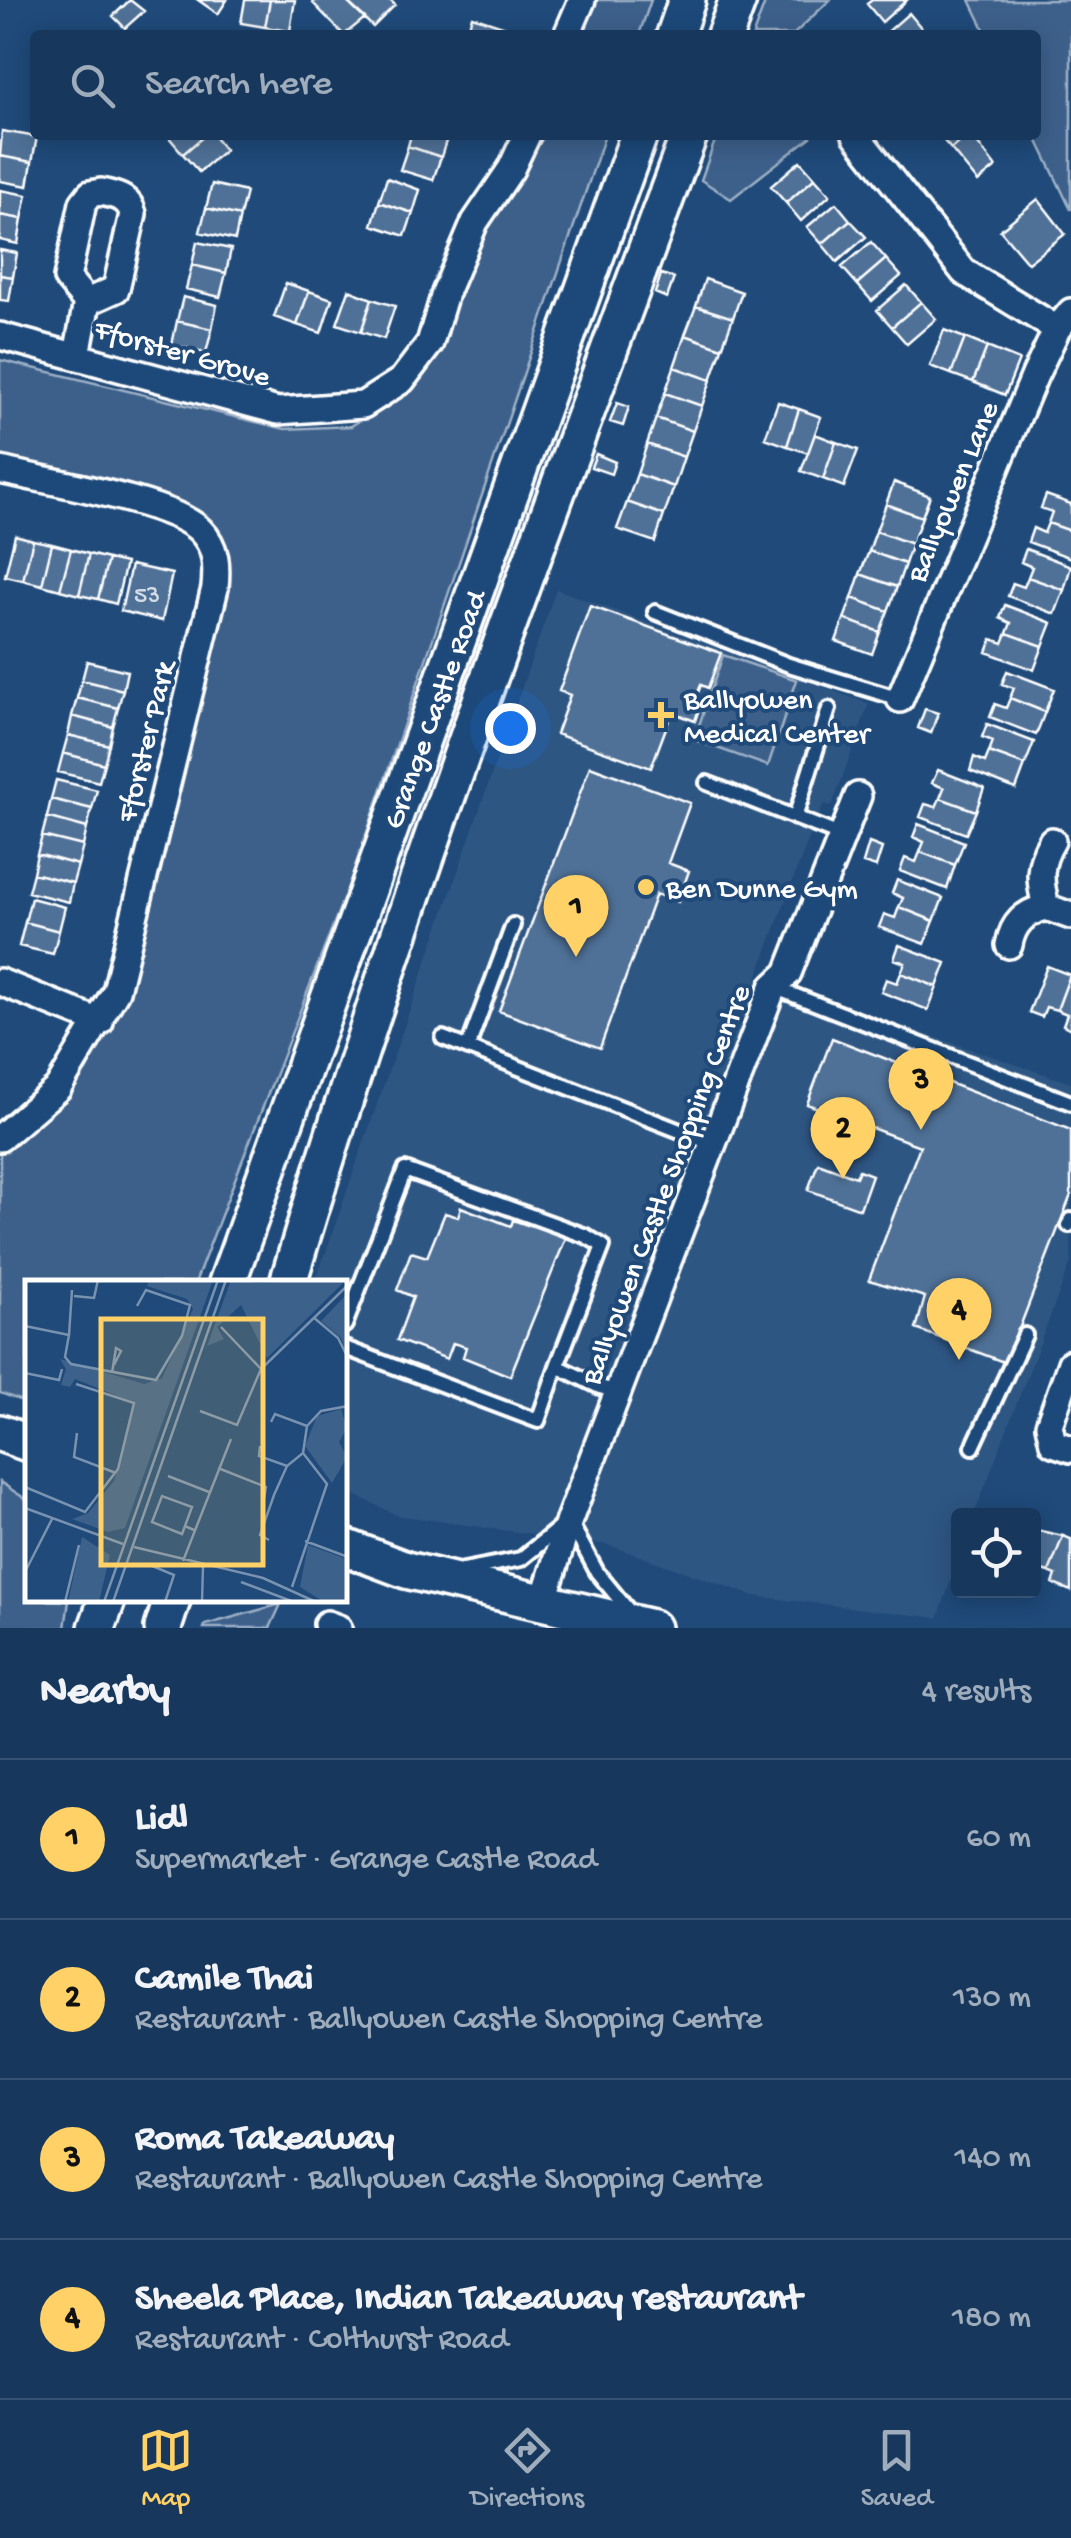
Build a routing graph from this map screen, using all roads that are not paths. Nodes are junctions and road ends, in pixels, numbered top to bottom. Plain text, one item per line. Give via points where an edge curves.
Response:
1 (582, 0) edge
2 (687, 0) edge
3 (738, 0) edge
4 (568, 30) edge
5 (678, 30) edge
6 (728, 30) edge
7 (525, 140) edge
8 (638, 140) edge
9 (686, 140) edge
10 (860, 140) edge
11 (87, 302) dead end
12 (1064, 321) edge
13 (0, 336) edge
14 (77, 355) junction
15 (0, 470) edge
16 (655, 612) dead end
17 (900, 700) joint
18 (829, 709) dead end
19 (707, 783) dead end
20 (858, 796) dead end
21 (794, 818) junction
22 (840, 836) junction
23 (1052, 841) dead end
24 (1046, 907) junction
25 (1071, 916) edge
26 (513, 924) dead end
27 (1009, 946) dead end
28 (0, 982) edge
29 (773, 986) junction
30 (100, 1022) junction
31 (443, 1038) dead end
32 (468, 1047) junction
33 (1071, 1103) edge
34 (0, 1138) edge
35 (714, 1144) junction
36 (227, 1280) edge
37 (289, 1280) edge
38 (348, 1317) edge
39 (1024, 1335) dead end
40 (348, 1349) edge
41 (1071, 1364) edge
42 (557, 1366) junction
43 (618, 1392) junction
44 (0, 1433) edge
45 (25, 1441) edge
46 (973, 1447) dead end
47 (1071, 1450) edge
48 (570, 1520) junction
49 (348, 1549) edge
50 (432, 1576) junction
51 (543, 1602) junction
52 (171, 1603) edge
53 (646, 1626) edge
54 (163, 1628) edge

1 - 4 street
2 - 5 main road
3 - 6 main road
7 - 14 street, Fforster Grove via 475,222 430,343 402,380 363,405 278,411
8 - 36 main road, Grange Castle Road
9 - 37 main road, Grange Castle Road via 470,725
10 - 12 street via 964,272
11 - 14 street
12 - 17 street, Ballyowen Lane via 1035,375
13 - 14 street, Fforster Grove
15 - 30 street, Fforster Park via 169,510 200,531 218,560 116,991
16 - 17 lane
18 - 21 lane
19 - 21 lane
20 - 22 street, Ballyowen Castle Shopping Centre
21 - 22 lane
22 - 29 street, Ballyowen Castle Shopping Centre via 788,973
23 - 24 street via 1040,860
24 - 25 street
24 - 27 street via 1027,913
26 - 32 lane
28 - 30 street
29 - 33 lane
29 - 35 street, Ballyowen Castle Shopping Centre
30 - 34 street, Fforster Park via 58,1088
31 - 32 lane
32 - 35 lane
35 - 43 street, Ballyowen Castle Shopping Centre
38 - 42 lane via 405,1170 603,1246
39 - 46 lane
40 - 42 lane via 538,1421
41 - 47 street via 1049,1426 1053,1444
42 - 43 lane
43 - 48 street, Ballyowen Castle Shopping Centre
44 - 45 main road
48 - 50 lane via 521,1558
48 - 51 street, Ballyowen Castle Shopping Centre
48 - 53 lane via 597,1572
49 - 50 main road
50 - 51 main road
51 - 53 main road
52 - 54 main road

